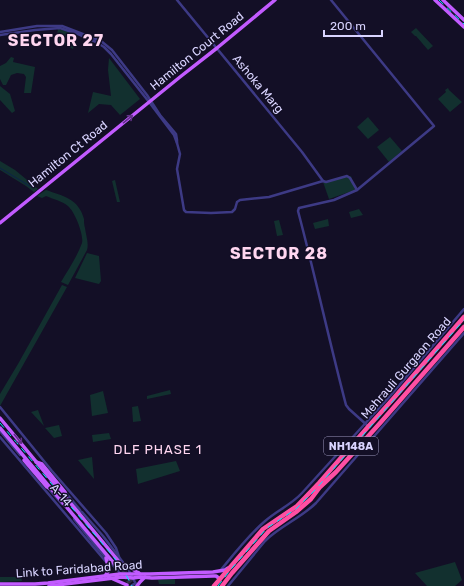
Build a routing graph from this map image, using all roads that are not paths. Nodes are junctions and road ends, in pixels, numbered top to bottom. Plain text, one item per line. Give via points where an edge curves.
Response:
1 (177, 0) edge
2 (275, 0) edge
3 (331, 0) edge
4 (435, 0) edge
5 (444, 1) edge
6 (464, 20) edge
7 (464, 27) edge
8 (0, 32) edge
9 (0, 35) edge
10 (217, 48) junction
11 (150, 101) junction
12 (323, 181) junction
13 (357, 190) junction
14 (0, 223) edge
15 (464, 309) edge
16 (464, 317) edge
17 (464, 327) edge
18 (464, 333) edge
19 (408, 378) junction
20 (405, 397) junction
21 (0, 407) edge
22 (0, 418) edge
23 (366, 425) junction
24 (0, 429) edge
25 (0, 437) edge
26 (17, 448) junction
27 (20, 455) junction
28 (345, 458) junction
29 (336, 476) junction
30 (47, 487) junction
31 (55, 492) junction
32 (66, 495) junction
33 (68, 508) junction
34 (75, 509) junction
35 (82, 512) junction
36 (73, 517) junction
37 (83, 532) junction
38 (119, 557) junction
39 (106, 558) junction
40 (108, 565) junction
41 (119, 566) junction
42 (231, 566) junction
43 (219, 571) junction
44 (140, 574) junction
45 (121, 575) junction
46 (133, 576) junction
47 (107, 577) junction
48 (145, 577) junction
49 (220, 580) junction
50 (0, 584) edge
51 (137, 585) edge
52 (49, 586) edge
53 (128, 586) edge
54 (214, 586) edge
55 (222, 586) edge
56 (228, 586) edge

1 - 10 street, Ashoka Marg
2 - 10 main road, Hamilton Court Road
3 - 13 street via 434,125
4 - 7 main road
5 - 6 main road
8 - 11 street via 37,26 62,26 98,40 112,50
9 - 11 street via 60,28 96,42 111,54
10 - 11 main road, Hamilton Court Road
10 - 12 street, Ashoka Marg
11 - 12 street via 176,134 180,158 177,169 185,212 232,212 240,200 269,196
14 -> 11 main road, Hamilton Ct Road
12 - 13 street via 349,176
13 - 23 street via 298,211 345,404
15 - 19 street
16 - 19 highway, Mehrauli Gurgaon Road / NH148A
17 - 20 highway, Mehrauli Gurgaon Road / NH148A
18 - 20 street
19 - 23 highway, Mehrauli Gurgaon Road / NH148A
20 - 28 highway, Mehrauli Gurgaon Road / NH148A
20 - 29 street
21 - 38 street via 106,533
22 -> 32 main road
23 - 28 highway, Mehrauli Gurgaon Road / NH148A
23 - 43 street via 297,498 254,532
24 - 26 main road
24 - 27 street
25 - 37 street, A-14
26 - 27 main road
26 - 31 main road
27 - 30 main road
28 - 29 highway, Mehrauli Gurgaon Road / NH148A
28 - 42 highway, Mehrauli Gurgaon Road / NH148A via 297,506 263,528
29 - 55 highway, Mehrauli Gurgaon Road / NH148A via 320,487 296,512 269,531
29 - 56 street via 325,494 312,507 264,541
30 - 31 main road
30 - 36 street
31 - 33 main road
32 - 34 main road
32 - 35 street
33 - 36 street
33 - 41 main road
34 - 35 street
34 - 41 main road
35 - 38 street
36 - 37 street
37 - 39 street
37 - 40 street, A-14
38 - 41 street
39 - 40 main road
39 - 41 street
40 - 47 main road
41 - 44 main road
41 - 45 street
41 - 46 street
42 - 43 main road, Link to Faridabad Road
42 - 49 highway, Mehrauli Gurgaon Road / NH148A
43 - 44 main road, Link to Faridabad Road
44 - 46 main road, Link to Faridabad Road
45 - 46 main road, Link to Faridabad Road
45 - 47 main road, Link to Faridabad Road
45 - 53 street
46 - 48 main road, Link to Faridabad Road
46 - 51 street
47 - 50 main road, Link to Faridabad Road via 41,584
47 - 52 main road, Link to Faridabad Road
47 - 53 main road
48 - 49 main road, Link to Faridabad Road via 216,576
48 - 51 main road
49 - 54 highway, Mehrauli Gurgaon Road / NH148A
51 - 53 street

